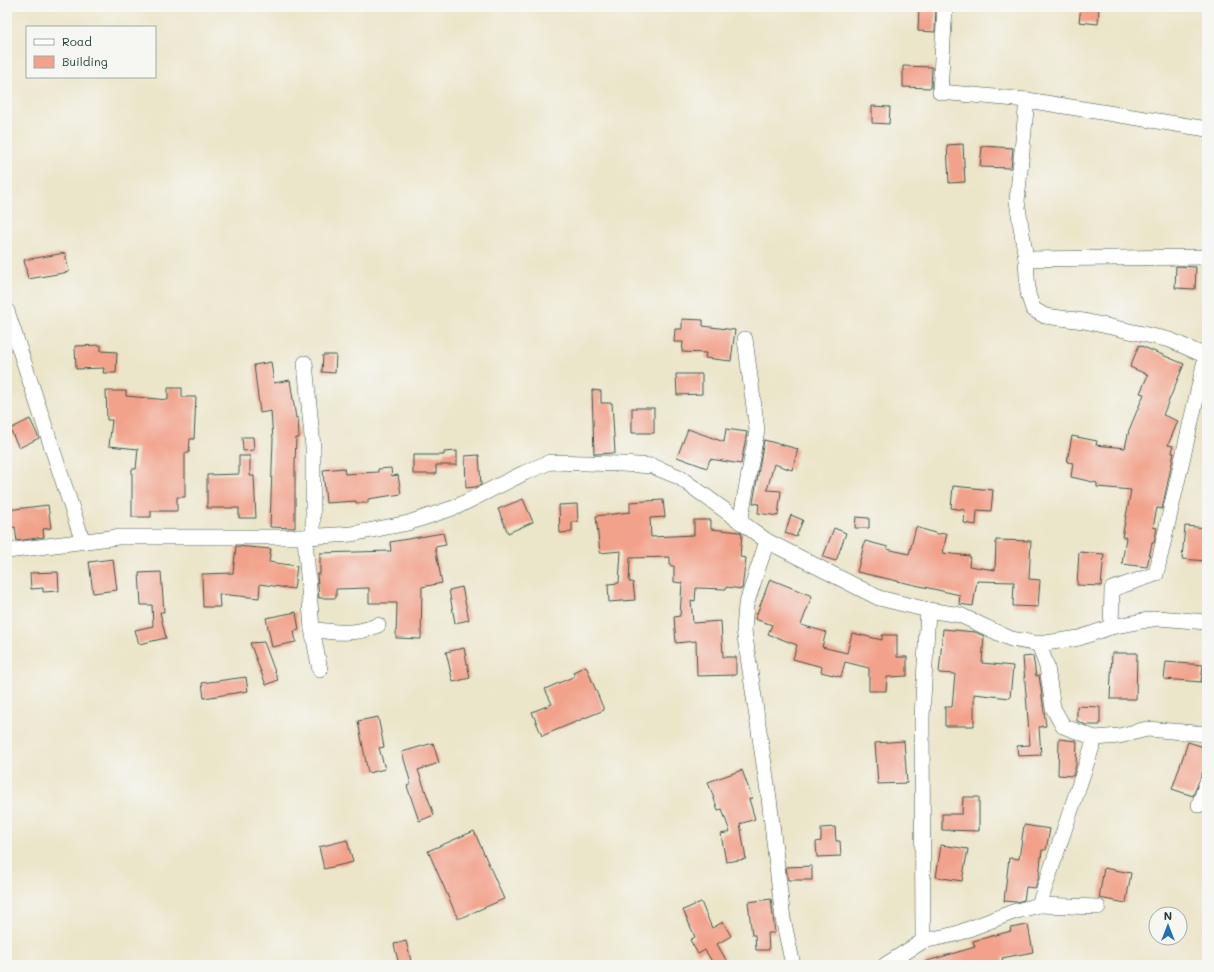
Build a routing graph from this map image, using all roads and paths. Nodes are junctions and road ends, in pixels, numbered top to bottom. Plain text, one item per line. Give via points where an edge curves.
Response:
1 (945, 7) edge
2 (1027, 100) junction
3 (1207, 129) edge
4 (1207, 257) edge
5 (1026, 259) junction
6 (7, 311) edge
7 (745, 339) dead end
8 (305, 363) dead end
9 (740, 522) junction
10 (309, 537) junction
11 (767, 541) junction
12 (84, 542) junction
13 (7, 551) edge
14 (928, 610) junction
15 (1207, 622) edge
16 (378, 625) dead end
17 (1111, 627) junction
18 (312, 629) junction
19 (1039, 644) junction
20 (320, 670) dead end
21 (1207, 734) edge
22 (1095, 738) junction
23 (1207, 782) edge
24 (1199, 805) dead end
25 (1040, 905) junction
26 (1098, 907) dead end
27 (923, 941) junction
28 (792, 965) edge
29 (885, 965) edge

1 - 2 street via 940,92
2 - 3 street
2 - 5 street via 1017,201
4 - 5 street
5 - 17 street via 1028,294 1033,309 1045,316 1084,321 1170,340 1206,356 1156,574 1112,589
6 - 12 street
7 - 9 street via 757,430
8 - 10 street via 312,447
9 - 10 street via 679,477 652,466 550,462 456,507 408,523 352,534
9 - 11 street
10 - 12 street via 118,537
10 - 18 street
11 - 14 street via 879,598
11 - 28 street via 746,605 744,630 769,798 783,919
12 - 13 street
14 - 19 street via 960,615 1011,639
14 - 27 street via 922,717
15 - 17 street via 1158,618
16 - 18 street via 352,632
17 - 19 street via 1079,638
18 - 20 street
19 - 22 street via 1047,668 1053,708 1063,726
21 - 22 street via 1147,729
22 - 25 street
23 - 24 street
25 - 26 street
25 - 27 street via 1013,912 956,934
27 - 29 street

